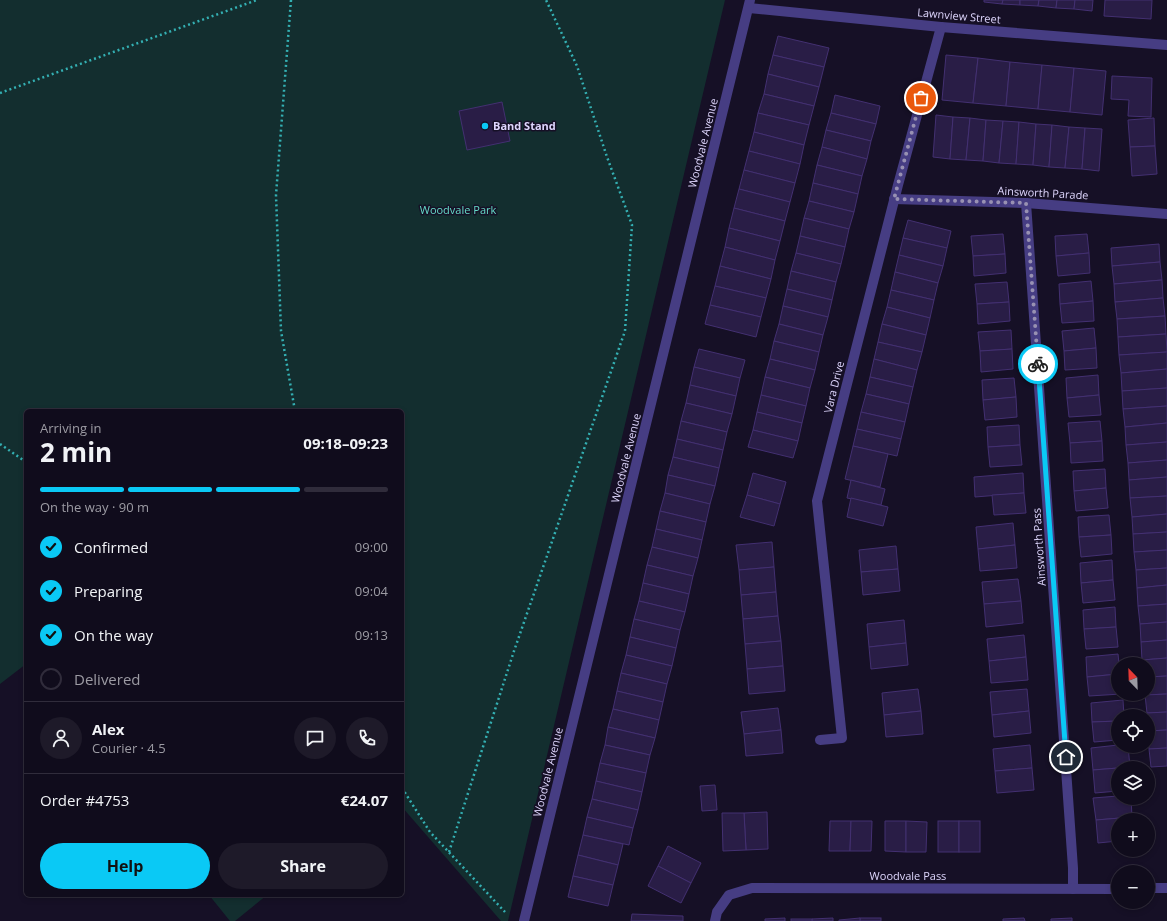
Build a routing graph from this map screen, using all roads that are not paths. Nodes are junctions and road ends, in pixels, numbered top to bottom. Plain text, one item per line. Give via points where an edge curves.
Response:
1 (749, 4) edge
2 (941, 27) junction
3 (1167, 45) edge
4 (894, 199) junction
5 (1026, 203) junction
6 (1167, 214) edge
7 (820, 740) dead end
8 (1155, 888) edge
9 (1167, 888) edge
10 (1074, 889) junction
11 (1111, 889) edge
12 (524, 921) edge
13 (715, 921) edge

1 - 2 street, Lawnview Street
1 - 12 street, Woodvale Avenue
2 - 3 street, Lawnview Street
2 - 4 street, Vara Drive
4 - 5 street, Ainsworth Parade
4 - 7 street, Vara Drive via 817,501 842,738
5 - 6 street, Ainsworth Parade
5 - 10 street, Ainsworth Pass
8 - 9 street
10 - 11 street, Woodvale Pass
10 - 13 street, Woodvale Pass via 752,888 729,895 717,912

